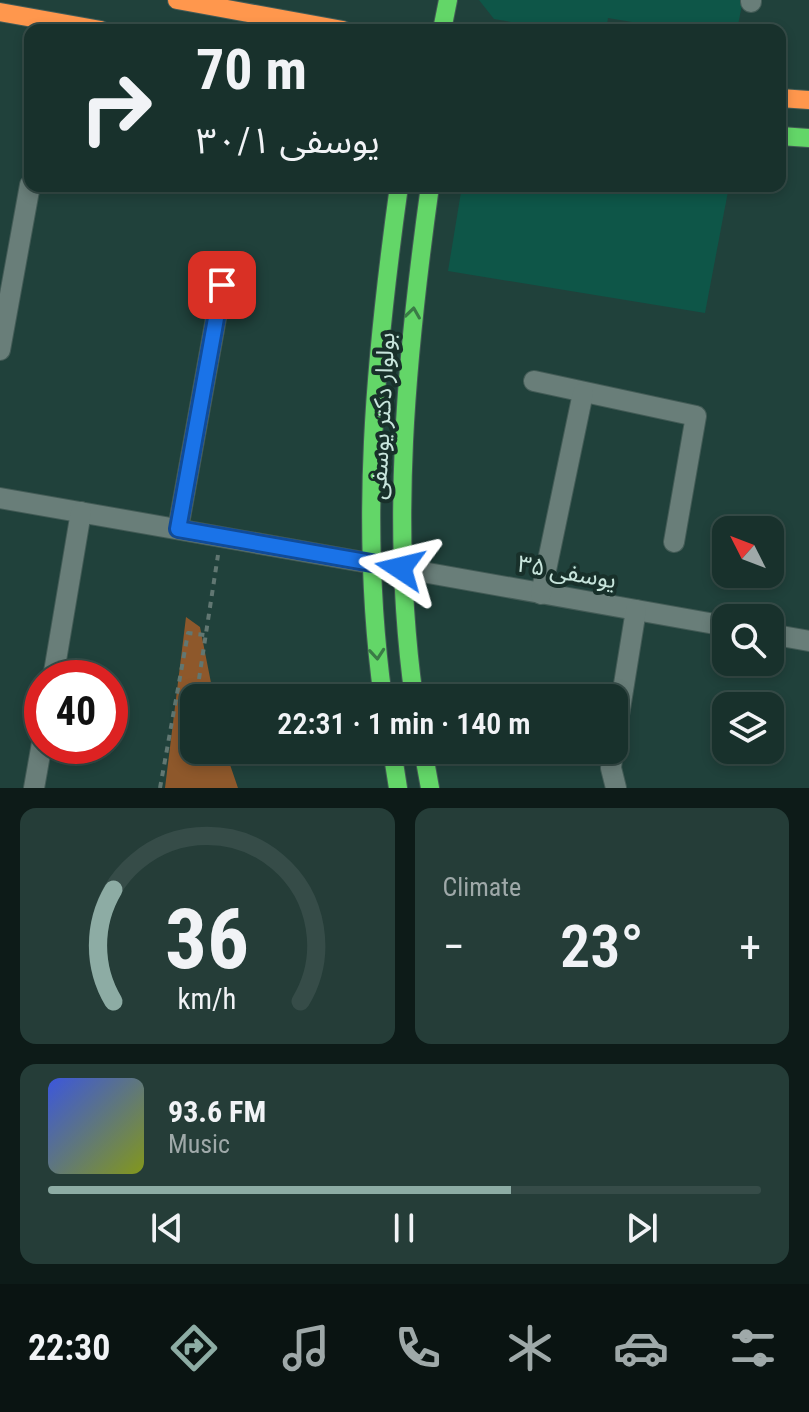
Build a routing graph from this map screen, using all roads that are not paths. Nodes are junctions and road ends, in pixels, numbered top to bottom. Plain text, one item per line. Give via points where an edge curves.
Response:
1 (177, 0) edge
2 (448, 0) edge
3 (0, 12) edge
4 (67, 24) edge
5 (310, 24) edge
6 (443, 24) edge
7 (786, 98) edge
8 (809, 100) edge
9 (786, 136) edge
10 (809, 138) edge
11 (28, 192) edge
12 (398, 192) edge
13 (429, 192) edge
14 (222, 285) dead end
15 (4, 299) edge
16 (0, 350) edge
17 (534, 381) dead end
18 (583, 393) junction
19 (0, 498) edge
20 (81, 512) junction
21 (178, 529) junction
22 (674, 542) dead end
23 (369, 563) junction
24 (400, 568) junction
25 (541, 594) junction
26 (636, 610) junction
27 (712, 624) edge
28 (784, 637) edge
29 (809, 641) edge
30 (56, 660) edge
31 (382, 684) edge
32 (412, 684) edge
33 (624, 684) edge
34 (38, 764) edge
35 (394, 764) edge
36 (426, 764) edge
37 (612, 764) edge
38 (34, 788) edge
39 (398, 788) edge
40 (430, 788) edge
41 (616, 788) edge

1 - 5 street
2 - 6 street
3 - 4 street
7 - 8 street
9 - 10 street
11 - 15 street
12 - 23 street, بولوار دکتر یوسفی via 377,344
24 -> 13 street, بولوار دکتر یوسفی via 408,348
14 - 21 street
15 - 16 street
17 - 18 street
18 - 22 street via 696,416
18 - 25 street
19 - 20 street
20 - 21 street
20 - 30 street
21 - 23 street
23 - 24 street
23 -> 31 street, بولوار دکتر یوسفی
24 - 25 street, یوسفی ۳۵
24 - 32 street, بولوار دکتر یوسفی
25 - 26 street, یوسفی ۳۵
26 - 27 street, یوسفی ۳۵
26 - 33 street
28 - 29 street
34 - 38 street
35 - 39 street
36 - 40 street
37 - 41 street

